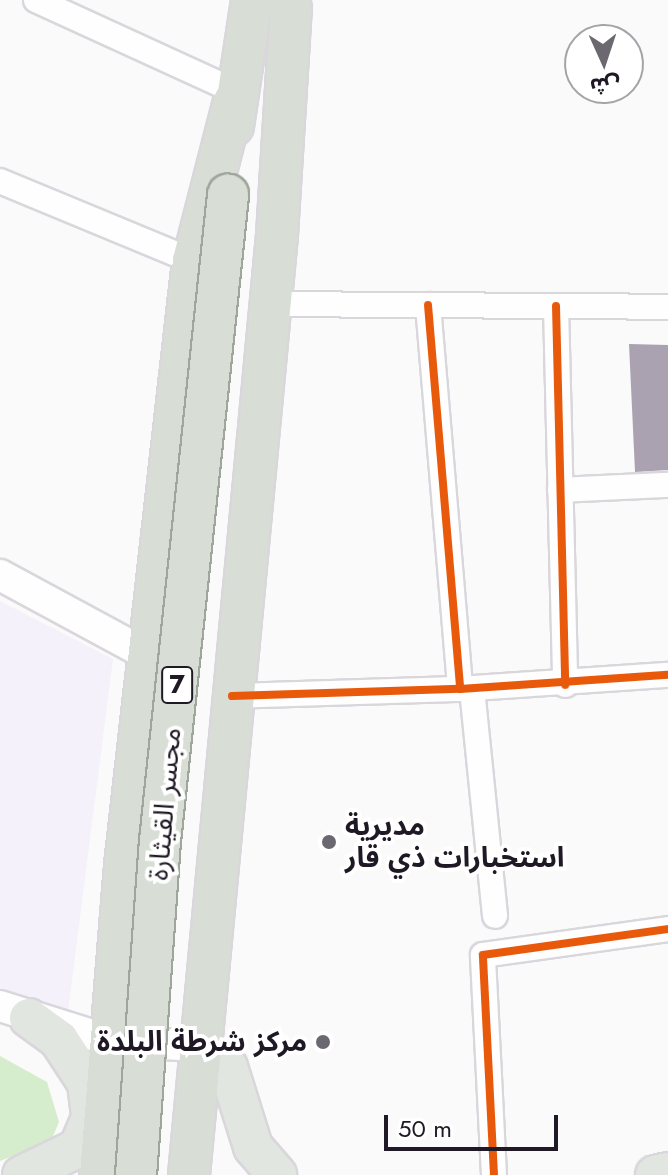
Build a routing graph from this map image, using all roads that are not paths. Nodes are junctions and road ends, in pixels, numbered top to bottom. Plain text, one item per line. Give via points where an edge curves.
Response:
1 (36, 0) edge
2 (252, 0) edge
3 (291, 4) edge
4 (234, 96) junction
5 (0, 181) edge
6 (242, 196) junction
7 (193, 261) junction
8 (268, 304) junction
9 (428, 305) junction
10 (556, 306) junction
11 (668, 307) edge
12 (668, 485) edge
13 (560, 490) junction
14 (0, 575) edge
15 (148, 655) junction
16 (668, 675) edge
17 (565, 685) junction
18 (466, 689) junction
19 (232, 696) junction
20 (495, 916) dead end
21 (668, 929) edge
22 (14, 1012) edge
23 (111, 1041) junction
24 (197, 1046) junction
25 (89, 1162) edge
26 (668, 1172) edge
27 (22, 1175) edge
28 (136, 1175) edge
29 (163, 1175) edge
30 (189, 1175) edge
31 (277, 1175) edge
32 (494, 1175) edge
33 (655, 1175) edge

1 - 4 street
2 - 4 highway, 7
3 - 6 highway, 7
3 - 8 highway
4 - 6 highway, 7
4 - 7 highway
5 - 7 street
6 - 28 highway, مجسر القيثارة / 7, bridge via 160,841
6 - 29 highway, مجسر القيثارة / 7
7 - 15 highway
8 - 9 street
8 - 19 highway
9 - 10 street
9 - 18 street
10 - 11 street
10 - 13 street
12 - 13 street
13 - 17 street
14 - 15 street
15 - 23 highway
16 - 17 street
17 - 18 street
18 - 19 street
18 - 20 street
19 - 24 highway
21 - 32 street via 483,955
22 - 23 street
22 - 25 main road via 59,1040 87,1083
23 - 24 street
23 - 25 highway via 106,1105
24 - 30 highway
24 - 31 main road via 228,1067 253,1147
25 - 27 main road
26 - 33 main road

